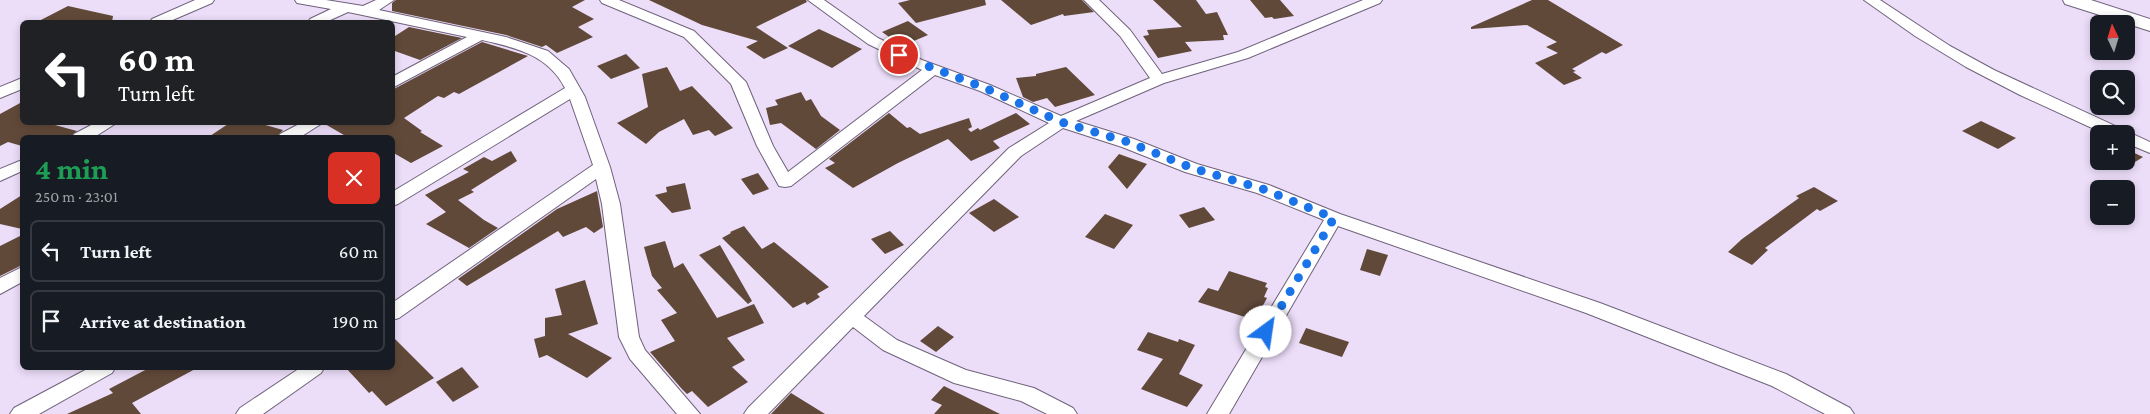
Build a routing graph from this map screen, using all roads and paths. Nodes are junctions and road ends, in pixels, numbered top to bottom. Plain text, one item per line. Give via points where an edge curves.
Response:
1 (207, 0) edge
2 (302, 0) edge
3 (387, 0) edge
4 (607, 0) edge
5 (815, 0) edge
6 (1092, 0) edge
7 (1375, 0) edge
8 (1871, 0) edge
9 (2072, 0) edge
10 (1342, 6) edge
11 (346, 8) junction
12 (365, 11) junction
13 (162, 20) edge
14 (319, 20) edge
15 (2150, 25) edge
16 (480, 35) junction
17 (933, 69) junction
18 (1159, 80) junction
19 (395, 82) edge
20 (20, 84) edge
21 (573, 90) junction
22 (0, 93) edge
23 (1061, 122) junction
24 (104, 125) edge
25 (310, 125) edge
26 (2099, 125) edge
27 (86, 135) edge
28 (292, 135) edge
29 (2135, 141) edge
30 (2150, 148) edge
31 (20, 167) edge
32 (602, 167) junction
33 (0, 176) edge
34 (395, 198) edge
35 (1334, 218) junction
36 (20, 275) edge
37 (0, 287) edge
38 (395, 311) edge
39 (852, 316) junction
40 (101, 370) edge
41 (311, 370) edge
42 (21, 414) edge
43 (247, 414) edge
44 (689, 414) edge
45 (755, 414) edge
46 (1066, 414) edge
47 (1218, 414) edge
48 (1843, 414) edge

1 - 13 street
2 - 11 street
3 - 12 street
4 - 17 street via 689,34 738,82 765,146 785,182
5 - 17 street via 873,41
6 - 18 street via 1125,33
7 - 10 street
8 - 26 street via 1972,64
9 - 15 main road
10 - 18 street via 1244,55
11 - 12 street
11 - 14 street
12 - 16 street
16 - 19 street
16 - 21 street via 543,54 564,72
17 - 23 street
18 - 23 street
20 - 22 street
21 - 32 street
21 - 34 street
23 - 35 street via 1263,189
23 - 39 street via 1015,152
24 - 27 street
25 - 28 street
29 - 30 street
31 - 33 street
32 - 38 street
32 - 44 street via 611,204 629,337 637,354
35 - 47 street
35 - 48 street via 1593,308 1779,380
36 - 37 street
39 - 45 street
39 - 46 street via 890,345 961,377 1027,394
40 - 42 street
41 - 43 street

